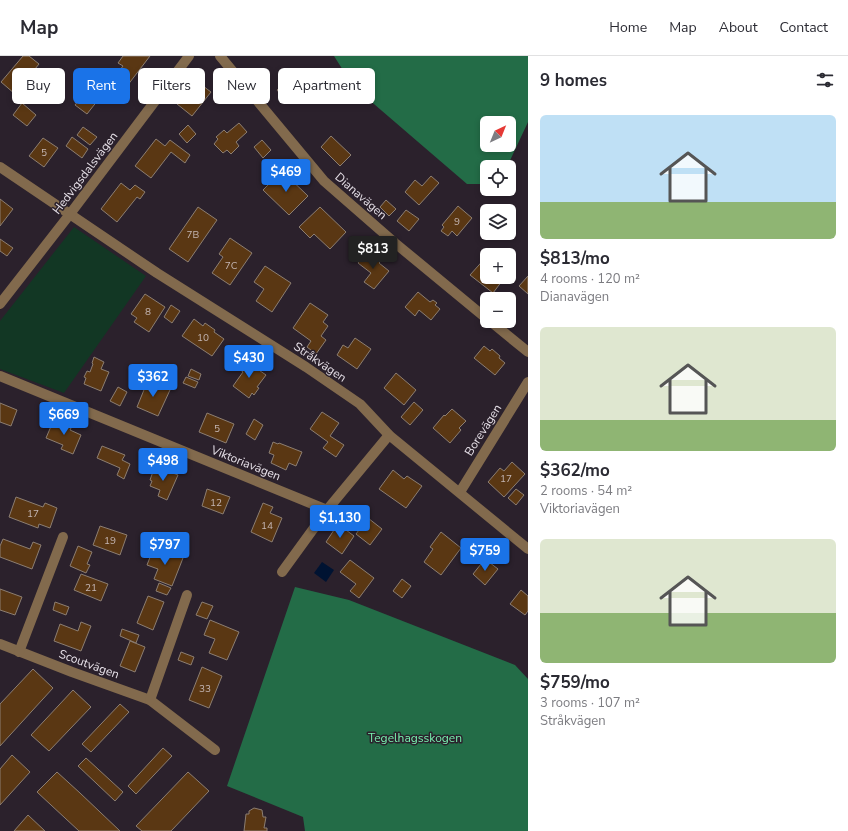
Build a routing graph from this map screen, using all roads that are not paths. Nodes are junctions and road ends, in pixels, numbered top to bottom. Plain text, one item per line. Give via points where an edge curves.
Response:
1 (189, 56) edge
2 (220, 56) edge
3 (0, 167) edge
4 (70, 214) junction
5 (0, 304) edge
6 (480, 313) edge
7 (499, 328) edge
8 (528, 352) edge
9 (0, 376) edge
10 (528, 382) edge
11 (389, 435) junction
12 (460, 492) junction
13 (327, 510) junction
14 (63, 537) dead end
15 (528, 549) edge
16 (282, 572) dead end
17 (187, 595) dead end
18 (0, 644) edge
19 (19, 652) junction
20 (150, 700) junction
21 (215, 750) dead end

1 - 4 street, Hedvigsdalsvägen
2 - 6 street, Dianavägen via 324,182
3 - 4 street, Stråkvägen
4 - 5 street, Hedvigsdalsvägen
4 - 11 street, Stråkvägen via 360,404
7 - 8 street
9 - 13 street, Viktoriavägen
10 - 12 street, Borevägen
11 - 12 street, Stråkvägen
11 - 13 street
12 - 15 street, Stråkvägen
13 - 16 street
14 - 19 street
17 - 20 street
18 - 19 street, Scoutvägen
19 - 20 street, Scoutvägen
20 - 21 street, Scoutvägen

